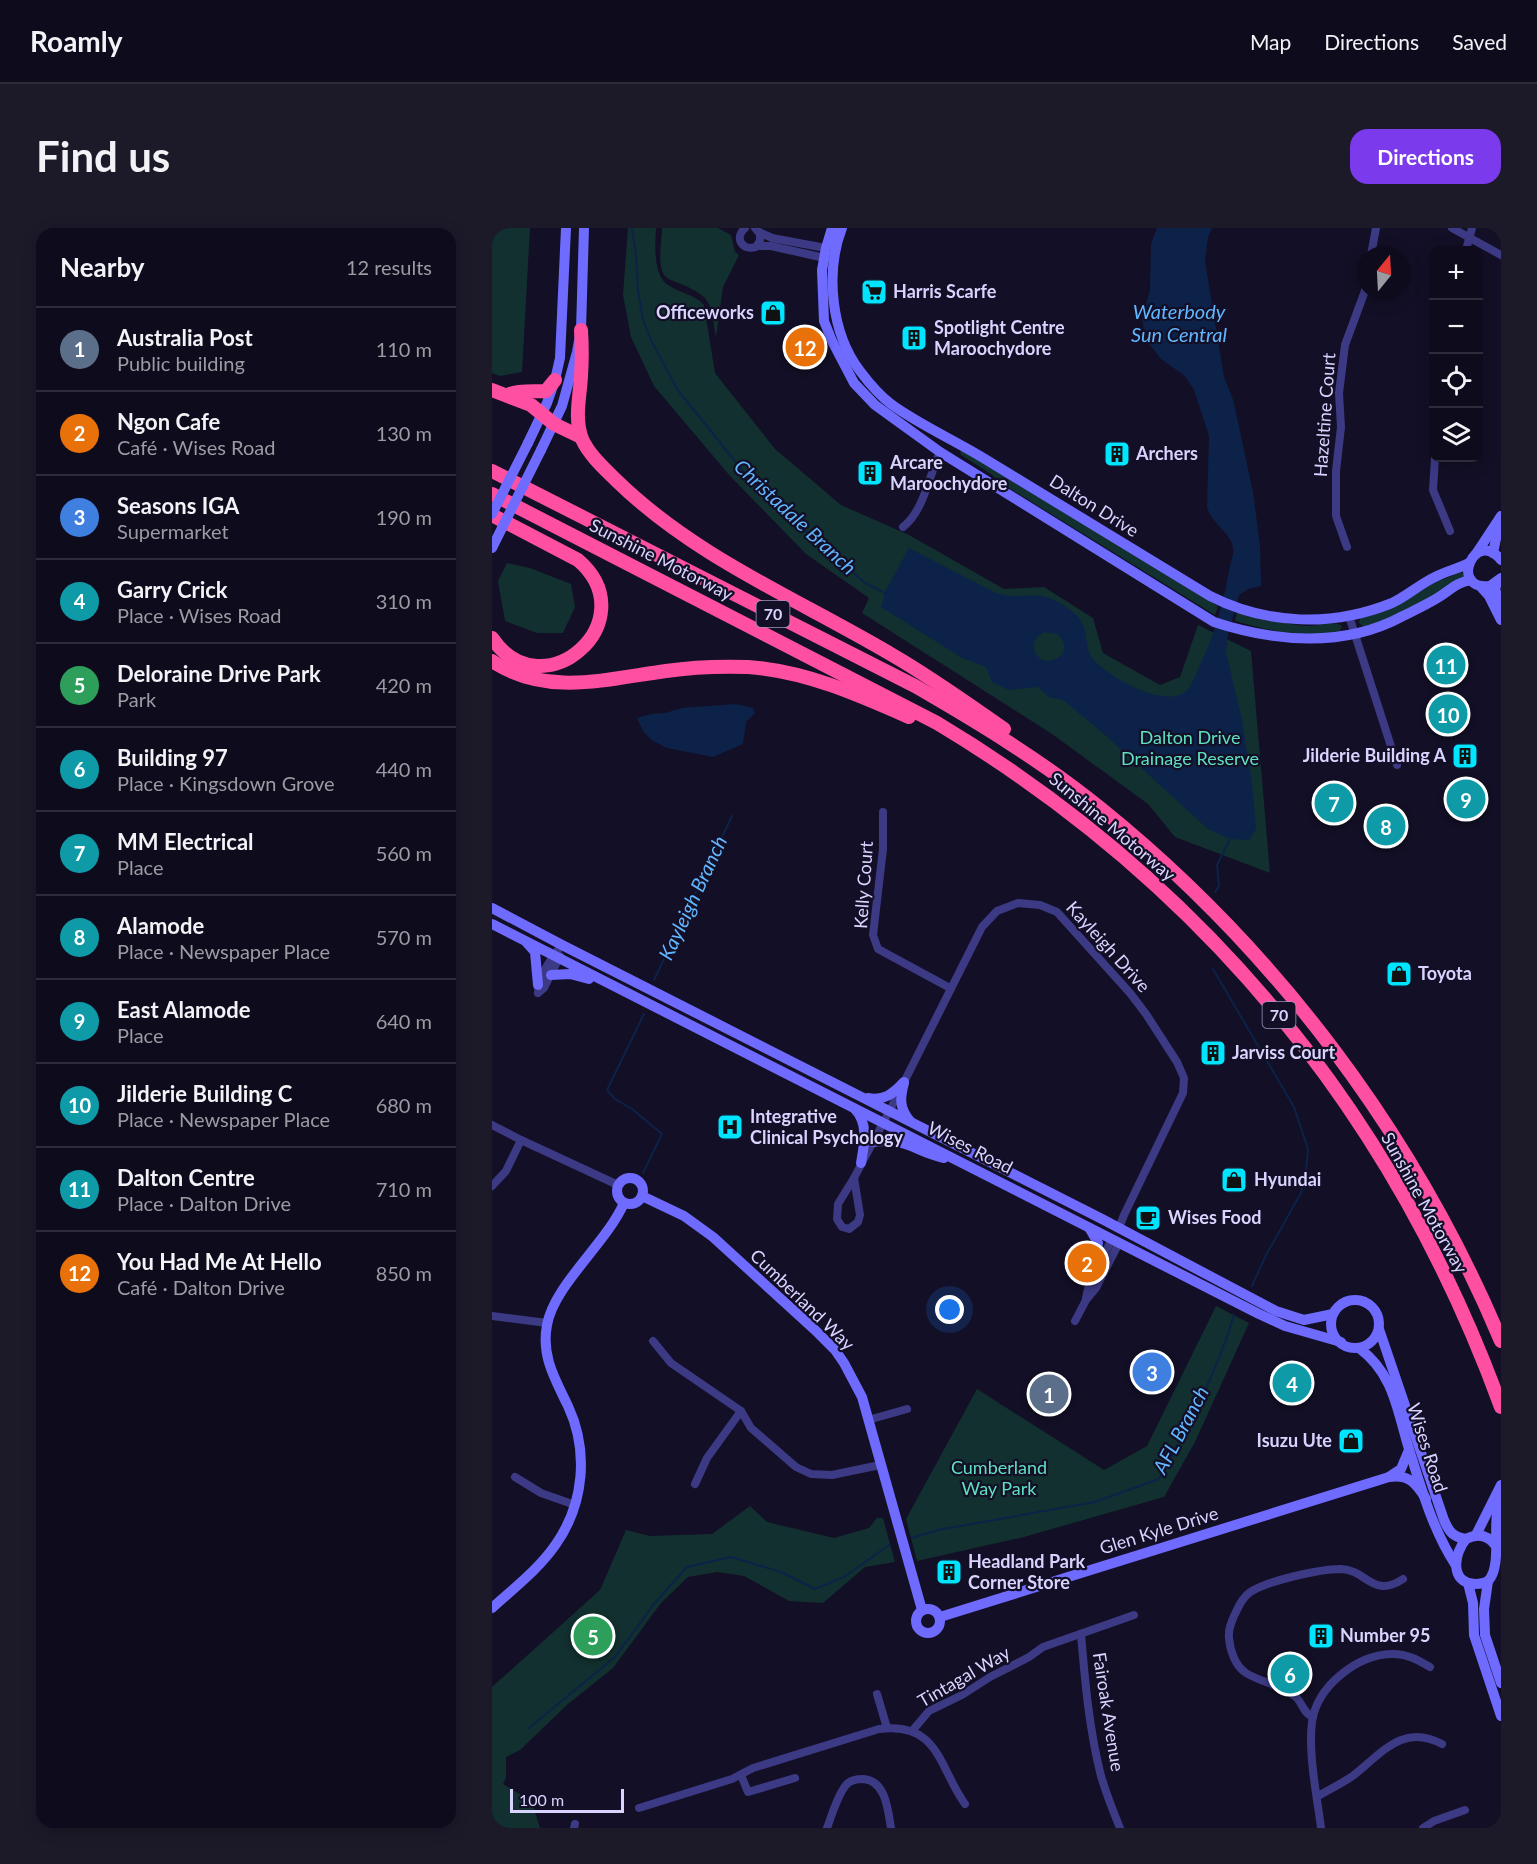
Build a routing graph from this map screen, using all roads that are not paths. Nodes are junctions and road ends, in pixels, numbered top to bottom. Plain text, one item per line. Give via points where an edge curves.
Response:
1 (566, 228) edge
2 (584, 228) edge
3 (745, 228) edge
4 (842, 228) edge
5 (1376, 228) edge
6 (1452, 228) edge
7 (1472, 228) edge
8 (757, 230) edge
9 (831, 232) edge
10 (1469, 238) junction
11 (757, 246) junction
12 (1373, 246) edge
13 (1467, 246) edge
14 (1501, 255) edge
15 (828, 257) junction
16 (1362, 300) edge
17 (581, 330) junction
18 (555, 380) junction
19 (876, 389) junction
20 (492, 390) edge
21 (509, 395) junction
22 (543, 414) junction
23 (891, 417) junction
24 (554, 424) junction
25 (581, 437) junction
26 (966, 447) junction
27 (940, 452) junction
28 (1435, 462) edge
29 (492, 471) edge
30 (996, 488) junction
31 (492, 494) edge
32 (492, 515) edge
33 (1501, 517) edge
34 (903, 527) dead end
35 (1450, 531) dead end
36 (1347, 547) dead end
37 (492, 548) edge
38 (1476, 554) junction
39 (1499, 558) edge
40 (1469, 563) junction
41 (1499, 580) edge
42 (1475, 583) junction
43 (1501, 604) edge
44 (1349, 616) junction
45 (1501, 620) edge
46 (1354, 635) junction
47 (492, 638) edge
48 (492, 661) edge
49 (499, 669) edge
50 (937, 723) junction
51 (1397, 765) dead end
52 (1047, 769) junction
53 (883, 812) dead end
54 (492, 908) edge
55 (492, 924) edge
56 (525, 941) junction
57 (562, 945) junction
58 (556, 957) junction
59 (551, 975) junction
60 (538, 985) junction
61 (950, 988) junction
62 (631, 994) junction
63 (904, 1082) junction
64 (858, 1096) junction
65 (852, 1107) junction
66 (890, 1112) junction
67 (884, 1122) junction
68 (911, 1122) junction
69 (492, 1125) edge
70 (521, 1140) junction
71 (872, 1142) junction
72 (958, 1161) junction
73 (861, 1163) junction
74 (854, 1178) junction
75 (618, 1185) junction
76 (492, 1186) edge
77 (642, 1196) junction
78 (624, 1203) junction
79 (1089, 1228) junction
80 (1119, 1228) junction
81 (1116, 1241) junction
82 (1094, 1274) junction
83 (1086, 1300) junction
84 (1333, 1314) junction
85 (492, 1316) edge
86 (1075, 1321) dead end
87 (547, 1323) junction
88 (1379, 1329) junction
89 (653, 1341) dead end
90 (1501, 1341) edge
91 (1341, 1342) junction
92 (1359, 1348) junction
93 (1501, 1407) edge
94 (907, 1409) dead end
95 (741, 1411) junction
96 (868, 1420) junction
97 (1409, 1450) junction
98 (880, 1465) junction
99 (514, 1477) dead end
100 (1389, 1477) junction
101 (695, 1484) dead end
102 (1501, 1485) edge
103 (1501, 1496) edge
104 (1426, 1499) junction
105 (575, 1505) junction
106 (1471, 1537) junction
107 (1496, 1546) junction
108 (1455, 1564) junction
109 (1403, 1579) dead end
110 (1488, 1581) junction
111 (1468, 1584) junction
112 (492, 1608) edge
113 (922, 1610) junction
114 (1134, 1616) dead end
115 (939, 1617) junction
116 (1081, 1634) junction
117 (1430, 1667) dead end
118 (1501, 1683) edge
119 (877, 1694) dead end
120 (1501, 1716) edge
121 (1313, 1717) junction
122 (886, 1728) junction
123 (912, 1731) junction
124 (1442, 1744) dead end
125 (741, 1775) junction
126 (795, 1778) dead end
127 (1318, 1796) junction
128 (965, 1804) dead end
129 (639, 1808) dead end
130 (1465, 1810) dead end
131 (827, 1828) edge
132 (891, 1828) edge
133 (1119, 1828) edge
134 (1321, 1828) edge
135 (1423, 1828) edge

1 - 18 main road via 560,358
2 - 17 main road
3 - 11 street via 739,236 742,245 748,249
4 - 15 main road, Dalton Drive
5 - 12 street
6 - 10 street
7 - 10 street
8 - 11 street via 761,238
8 - 15 street
9 - 15 main road
10 - 13 street
10 - 14 street
11 - 15 street
15 - 19 main road, Dalton Drive via 842,336 858,369
15 - 23 main road, Dalton Drive via 824,321 854,383
16 - 36 street, Hazeltine Court via 1345,345 1339,393 1336,516
17 - 24 main road via 569,384
17 - 25 highway
18 - 21 highway via 546,391 515,391
18 - 22 main road
19 - 23 main road via 875,396 902,418
19 - 26 main road, Dalton Drive via 899,409
20 - 21 highway
21 - 22 highway
22 - 24 highway
22 - 32 main road, bridge
23 - 27 main road, Dalton Drive
24 - 25 highway
24 - 37 main road, bridge
25 - 52 highway via 617,481 651,511 714,555 939,684 1035,752
26 - 30 main road via 960,447 957,457 986,476
26 - 44 main road, Dalton Drive via 1220,602 1277,618 1310,621
27 - 30 main road, Dalton Drive
27 - 34 street via 927,488
28 - 35 street via 1433,490
29 - 52 highway, Sunshine Motorway / 70 via 915,686
30 - 46 main road, Dalton Drive via 1214,622 1274,637
31 - 50 highway, Sunshine Motorway / 70
32 - 47 highway via 578,560 596,583 601,605 590,641 579,653 558,663 543,666 520,661 505,653
33 - 38 main road
33 - 39 main road
38 - 39 main road
38 - 40 main road
40 - 42 main road
40 - 44 main road, Dalton Drive via 1433,578 1393,602
41 - 42 main road, Dalton Drive via 1490,586
41 - 43 main road via 1495,590
42 - 45 main road via 1489,596
42 - 46 main road, Dalton Drive via 1456,583 1442,596 1386,625
44 - 46 street
46 - 51 street
48 - 49 highway
49 - 50 highway via 543,681 572,683 696,667 765,668 817,680 917,720
50 - 93 highway, Sunshine Motorway / 70 via 1005,764 1106,840 1190,917 1261,993 1347,1106 1411,1209 1464,1316
52 - 90 highway, Sunshine Motorway / 70 via 1099,807 1183,880 1264,964 1322,1034 1431,1198
53 - 61 street, Kelly Court via 873,935 878,949
54 - 57 main road, Wises Road
55 - 56 main road, Wises Road
56 - 58 main road, Wises Road
56 - 60 main road via 535,952
57 - 58 street
57 - 64 main road, Wises Road
58 - 59 street
58 - 60 street
58 - 62 main road, Wises Road
59 - 60 street via 538,993
59 - 62 main road via 579,975
61 - 63 street, Kayleigh Drive
61 - 80 street, Kayleigh Drive via 982,927 997,911 1018,903 1040,904 1057,912 1146,1014 1177,1062 1184,1078 1183,1093
62 - 65 main road, Wises Road
63 - 64 main road via 884,1099
63 - 66 street, Kayleigh Drive
63 - 68 main road via 900,1102
64 - 66 main road, Wises Road
65 - 67 main road, Wises Road
65 - 73 main road via 863,1122
66 - 67 street, Kayleigh Drive
66 - 68 main road, Wises Road
67 - 71 street, Kayleigh Drive
67 - 72 main road, Wises Road
68 - 80 main road, Wises Road
69 - 70 street
70 - 75 street
70 - 76 street via 506,1171
71 - 72 main road via 901,1141
71 - 73 street, Kayleigh Drive
72 - 79 main road, Wises Road
73 - 74 street, Kayleigh Drive
74 - 74 street, Kayleigh Drive via 860,1215 849,1229 842,1227 836,1210
75 - 77 main road via 633,1178 642,1187
75 - 78 main road via 616,1193
77 - 78 main road via 637,1202
77 - 96 main road, Cumberland Way via 707,1232 828,1343 852,1374
78 - 87 main road via 607,1234 559,1296
79 - 81 main road, Wises Road
79 - 82 main road via 1098,1243
80 - 81 main road, Kayleigh Drive
80 - 84 main road, Wises Road via 1287,1316 1304,1320
81 - 82 street
81 - 83 street via 1096,1288
81 - 91 main road, Wises Road via 1271,1320
82 - 83 street
83 - 86 street
84 - 88 main road via 1341,1303 1357,1299 1375,1313
84 - 91 main road via 1333,1331
85 - 87 street
87 - 105 main road via 546,1357 581,1446
88 - 92 main road via 1374,1340
88 - 106 main road, Wises Road via 1444,1520 1450,1533 1458,1538
89 - 95 street via 671,1363
91 - 92 main road
92 - 97 main road, Wises Road via 1379,1365 1391,1387
94 - 96 street
95 - 98 street via 751,1428 789,1462 811,1474 832,1475
95 - 101 street via 707,1458
96 - 98 main road, Cumberland Way
97 - 100 main road via 1401,1469
97 - 104 main road, Wises Road
98 - 113 main road, Cumberland Way
99 - 105 street via 541,1493
100 - 104 main road via 1410,1479
100 - 115 main road, Glen Kyle Drive
102 - 106 main road
103 - 107 main road
104 - 108 main road, Wises Road via 1443,1545
105 - 112 main road via 556,1545
106 - 107 main road via 1484,1536
106 - 108 main road via 1457,1554
107 - 110 main road via 1497,1563
108 - 111 main road via 1460,1578
109 - 121 street via 1394,1585 1377,1586 1350,1571 1334,1569 1263,1586 1240,1603 1228,1634 1237,1663 1245,1672 1294,1696 1306,1714
110 - 111 main road
110 - 118 main road via 1485,1635
111 - 120 main road via 1474,1635
113 - 115 main road via 933,1610
113 - 115 main road via 915,1621 922,1632 934,1632 940,1624
114 - 116 street, Tintagal Way
116 - 123 street, Tintagal Way via 1047,1644 929,1712
116 - 133 street, Fairoak Avenue via 1093,1735
117 - 121 street via 1403,1654 1367,1660 1331,1684
119 - 122 street
121 - 127 street via 1312,1750
122 - 123 street, Tintagal Way
122 - 125 street, Tintagal Way
123 - 128 street via 935,1749
124 - 127 street via 1423,1736 1392,1743 1354,1775
125 - 126 street via 748,1792
125 - 129 street, Tintagal Way
127 - 134 street
130 - 135 street
131 - 132 street via 846,1784 865,1779 875,1783 882,1793

